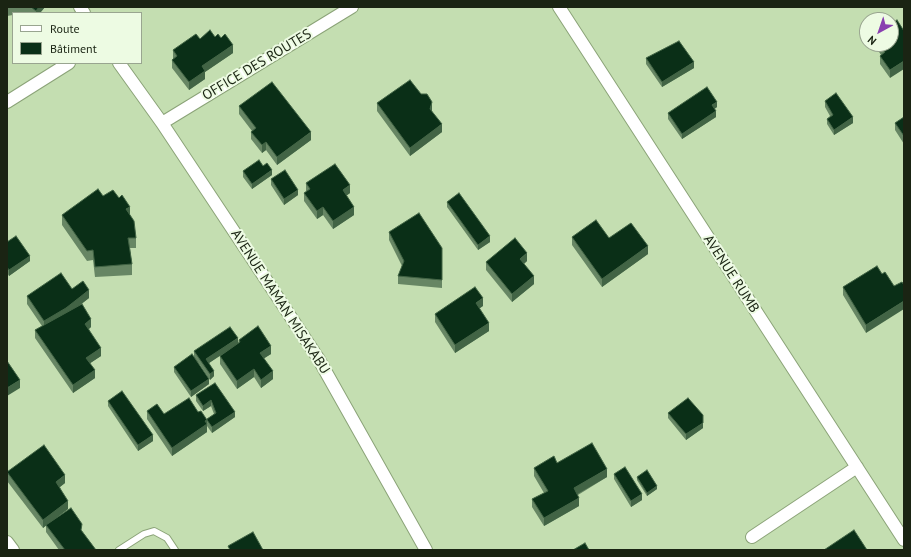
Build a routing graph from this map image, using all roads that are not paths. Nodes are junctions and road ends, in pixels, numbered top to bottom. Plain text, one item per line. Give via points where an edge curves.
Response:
1 (352, 7) edge
2 (559, 7) edge
3 (67, 64) edge
4 (120, 64) edge
5 (7, 102) edge
6 (162, 123) junction
7 (857, 467) junction
8 (752, 537) dead end
9 (904, 540) edge
10 (7, 542) edge
11 (13, 550) edge
12 (119, 550) edge
13 (175, 550) edge
14 (426, 550) edge

1 - 6 street, OFFICE DES ROUTES
2 - 7 street, AVENUE RUMB
3 - 5 street
4 - 6 street, AVENUE MAMAN MISAKABU
6 - 14 street, AVENUE MAMAN MISAKABU via 318,358
7 - 8 street
7 - 9 street, AVENUE RUMB
10 - 11 street
12 - 13 lane via 154,530 167,538

